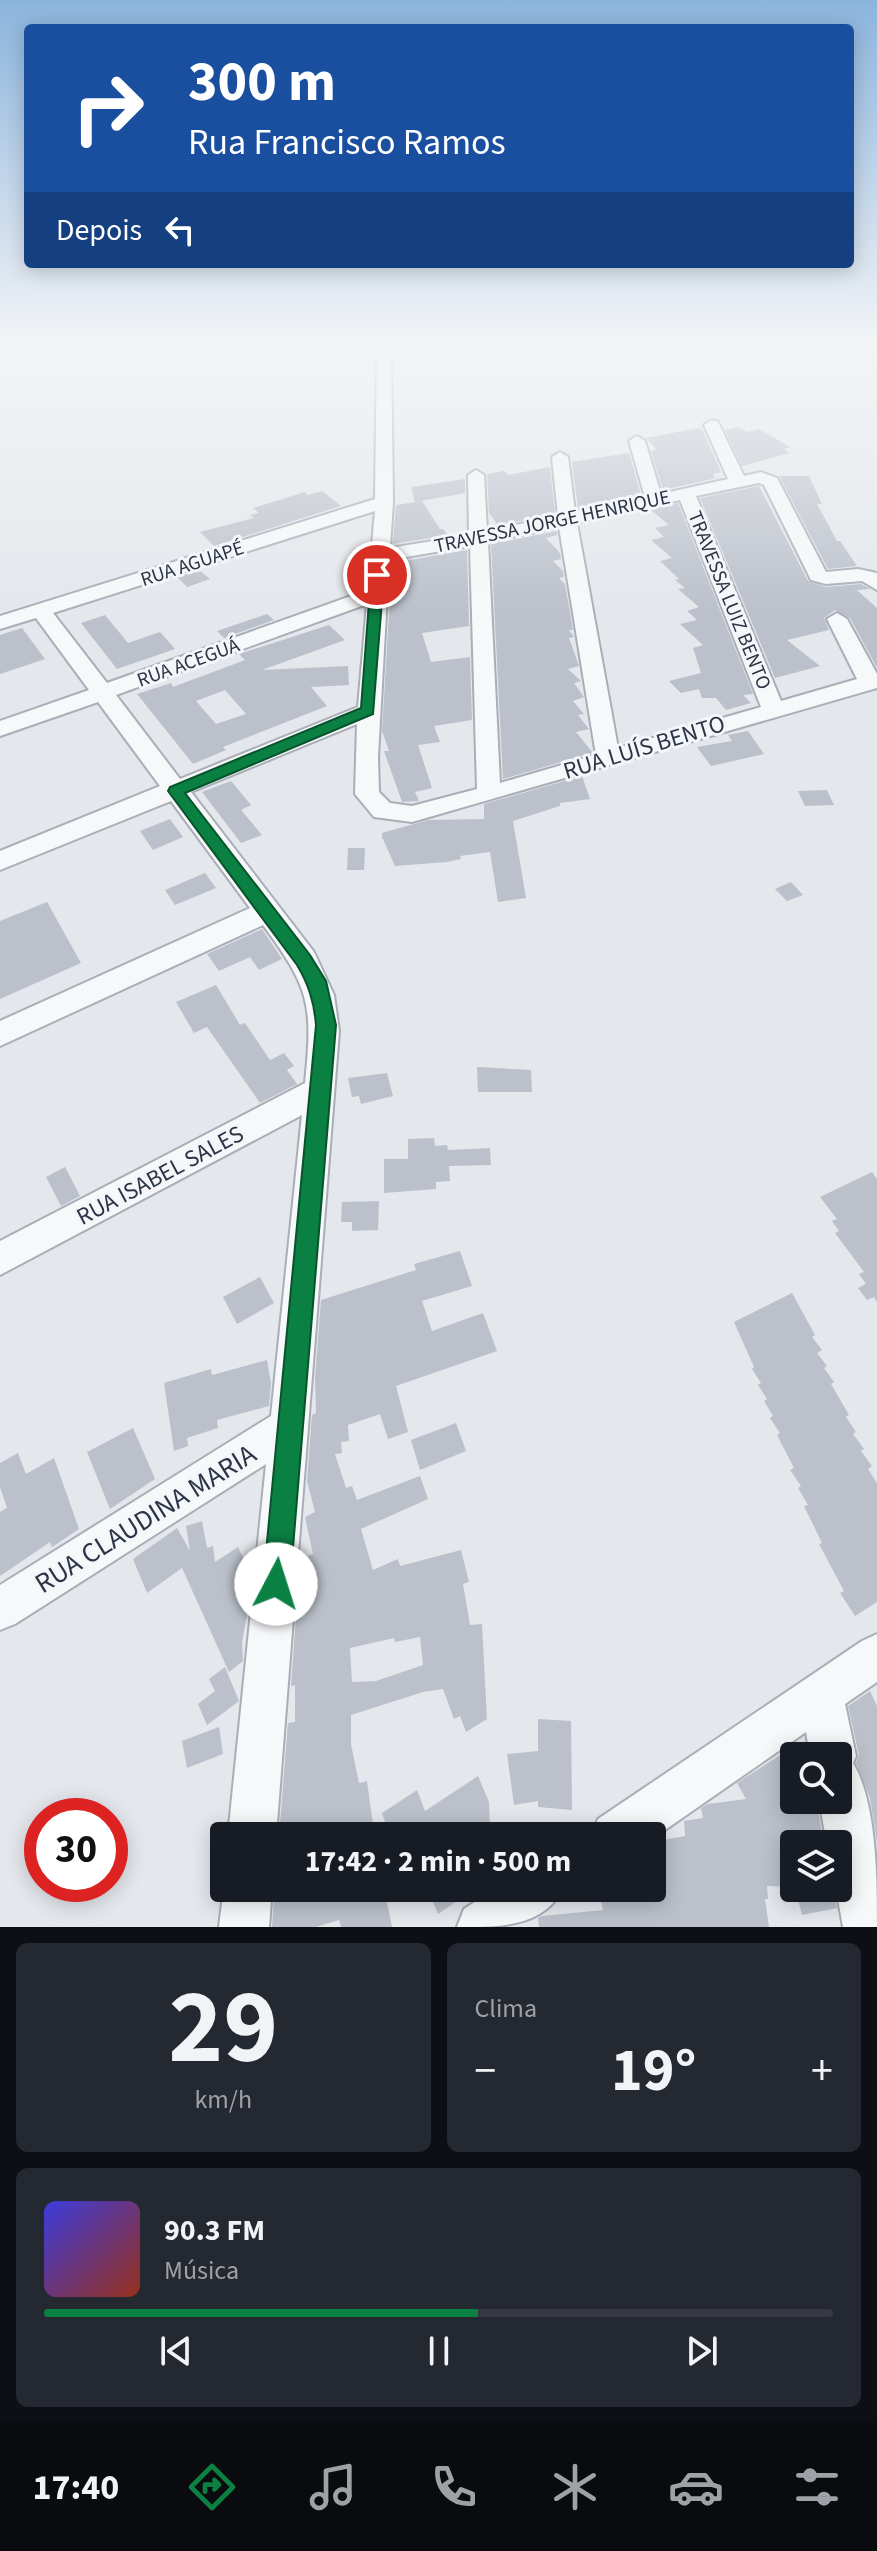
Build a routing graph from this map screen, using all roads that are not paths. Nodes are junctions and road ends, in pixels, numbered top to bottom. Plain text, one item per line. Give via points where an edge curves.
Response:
1 (384, 433) edge
2 (716, 433) edge
3 (637, 441) dead end
4 (560, 457) dead end
5 (476, 475) dead end
6 (737, 480) junction
7 (686, 492) junction
8 (654, 499) junction
9 (384, 502) junction
10 (567, 518) junction
11 (478, 539) junction
12 (378, 556) junction
13 (877, 584) edge
14 (376, 594) junction
15 (41, 611) junction
16 (837, 619) dead end
17 (0, 623) edge
18 (873, 682) edge
19 (103, 693) junction
20 (773, 709) junction
21 (368, 711) junction
22 (0, 729) edge
23 (608, 758) junction
24 (176, 791) junction
25 (489, 794) junction
26 (0, 861) edge
27 (267, 912) junction
28 (0, 1034) edge
29 (320, 1090) junction
30 (0, 1259) edge
31 (291, 1426) junction
32 (0, 1609) edge
33 (877, 1656) edge
34 (821, 1695) junction
35 (830, 1742) edge
36 (845, 1814) edge
37 (253, 1822) edge
38 (635, 1822) edge
39 (247, 1902) edge
40 (519, 1902) edge
41 (244, 1927) edge
42 (483, 1927) edge
43 (868, 1927) edge

1 - 9 street
2 - 6 street
3 - 8 street
4 - 10 street
5 - 11 street
6 - 7 street, TRAVESSA JORGE HENRIQUE
6 - 13 street, TRAVESSA JORGE HENRIQUE via 761,477 771,482 818,576 865,574
7 - 8 street, TRAVESSA JORGE HENRIQUE
7 - 20 street, TRAVESSA LUIZ BENTO
8 - 10 street, TRAVESSA JORGE HENRIQUE
9 - 12 street
9 - 15 street, RUA AGUAPÉ
10 - 11 street, TRAVESSA JORGE HENRIQUE
10 - 23 street
11 - 12 street, TRAVESSA JORGE HENRIQUE
11 - 25 street
12 - 14 street
14 - 19 street, RUA ACEGUÁ
14 - 21 street
15 - 17 street, RUA AGUAPÉ
15 - 19 street
16 - 18 street
18 - 20 street, RUA LUÍS BENTO
19 - 22 street, RUA ACEGUÁ
19 - 24 street
20 - 23 street, RUA LUÍS BENTO
21 - 24 street
21 - 25 street, RUA LUÍS BENTO via 367,794 383,811 412,814
23 - 25 street, RUA LUÍS BENTO
24 - 26 street
24 - 27 street
27 - 28 street
27 - 29 street via 317,981 326,1025
29 - 30 street, RUA ISABEL SALES
29 - 31 street
31 - 32 street, RUA CLAUDINA MARIA
31 - 37 street
33 - 34 street
34 - 35 street
34 - 38 street
36 - 43 street
39 - 41 street
40 - 42 street

